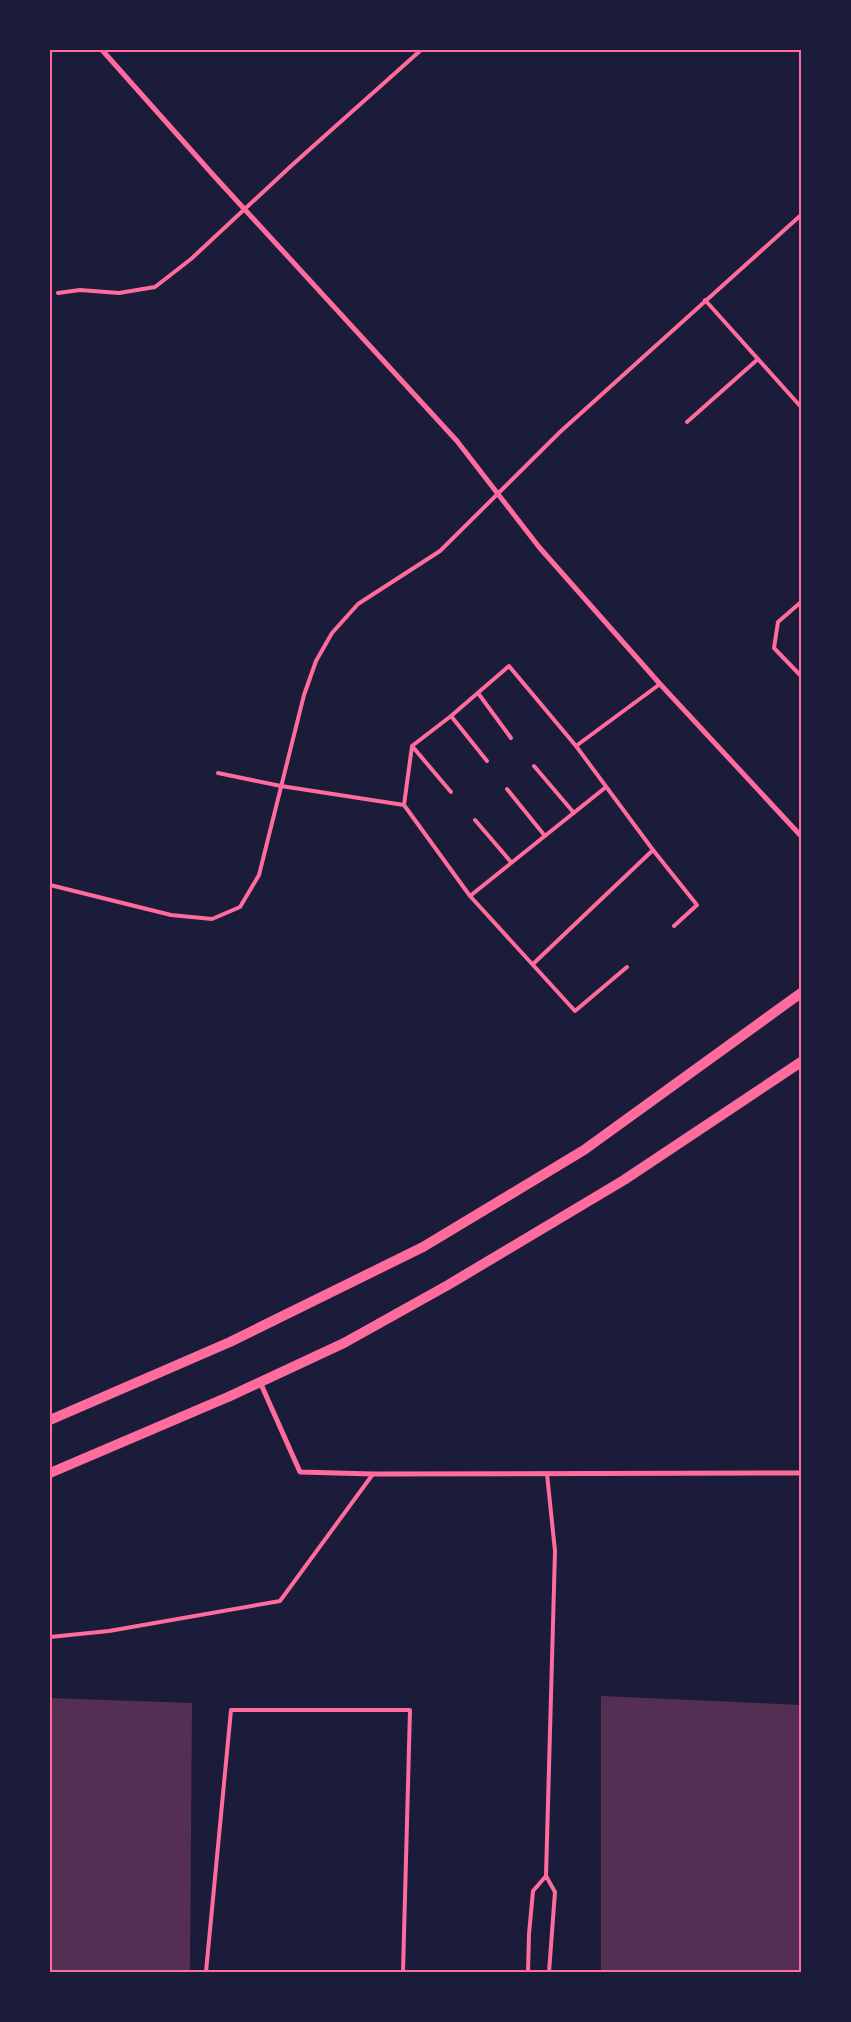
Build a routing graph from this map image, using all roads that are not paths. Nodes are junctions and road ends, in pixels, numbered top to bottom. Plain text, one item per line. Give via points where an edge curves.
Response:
1 (102, 50) edge
2 (421, 50) edge
3 (244, 209) junction
4 (801, 215) edge
5 (58, 293) dead end
6 (705, 300) junction
7 (758, 359) junction
8 (801, 407) edge
9 (687, 422) dead end
10 (498, 494) junction
11 (801, 602) edge
12 (801, 676) edge
13 (660, 684) junction
14 (478, 693) junction
15 (451, 716) junction
16 (511, 738) dead end
17 (412, 746) junction
18 (576, 746) junction
19 (487, 761) dead end
20 (534, 766) dead end
21 (218, 773) dead end
22 (281, 786) junction
23 (606, 787) junction
24 (508, 789) dead end
25 (451, 792) dead end
26 (404, 805) junction
27 (574, 813) junction
28 (475, 820) dead end
29 (545, 836) junction
30 (801, 836) edge
31 (653, 850) junction
32 (511, 862) junction
33 (50, 885) edge
34 (470, 896) junction
35 (674, 926) dead end
36 (533, 964) junction
37 (627, 967) dead end
38 (801, 994) edge
39 (801, 1062) edge
40 (260, 1382) junction
41 (50, 1420) edge
42 (50, 1473) edge
43 (801, 1473) edge
44 (373, 1474) junction
45 (547, 1474) junction
46 (50, 1637) edge
47 (546, 1876) junction
48 (206, 1972) edge
49 (403, 1972) edge
50 (528, 1972) edge
51 (549, 1972) edge

1 - 3 street
2 - 3 lane
3 - 5 lane via 191,259 155,287 119,293 80,290
3 - 10 street via 457,441
4 - 6 lane
6 - 7 lane
6 - 10 lane via 560,432
7 - 8 lane
7 - 9 lane
10 - 13 street via 539,547
10 - 22 lane via 440,551 358,604 332,633 316,661 307,686
11 - 12 lane via 778,622 774,648
13 - 18 lane
13 - 30 street
14 - 15 lane
14 - 16 lane
14 - 18 lane via 509,666
15 - 17 lane
15 - 19 lane
17 - 25 lane
17 - 26 lane
18 - 23 lane
20 - 27 lane
21 - 22 lane
22 - 26 lane
22 - 33 lane via 259,875 240,907 231,911 212,919 171,915
23 - 27 lane
23 - 31 lane
24 - 29 lane
26 - 34 lane
27 - 29 lane
28 - 32 lane
29 - 32 lane
31 - 35 lane via 697,905
31 - 36 lane
32 - 34 lane
34 - 36 lane
36 - 37 lane via 575,1010
38 - 41 main road via 584,1150 423,1247 230,1342
39 - 40 main road via 624,1180 482,1265 344,1343
40 - 42 main road
40 - 44 street via 300,1472
43 - 45 street
44 - 45 street
44 - 46 lane via 280,1601 109,1631
45 - 47 lane via 554,1550
47 - 50 lane via 533,1891
47 - 51 lane via 554,1892
48 - 49 lane via 231,1710 410,1710

